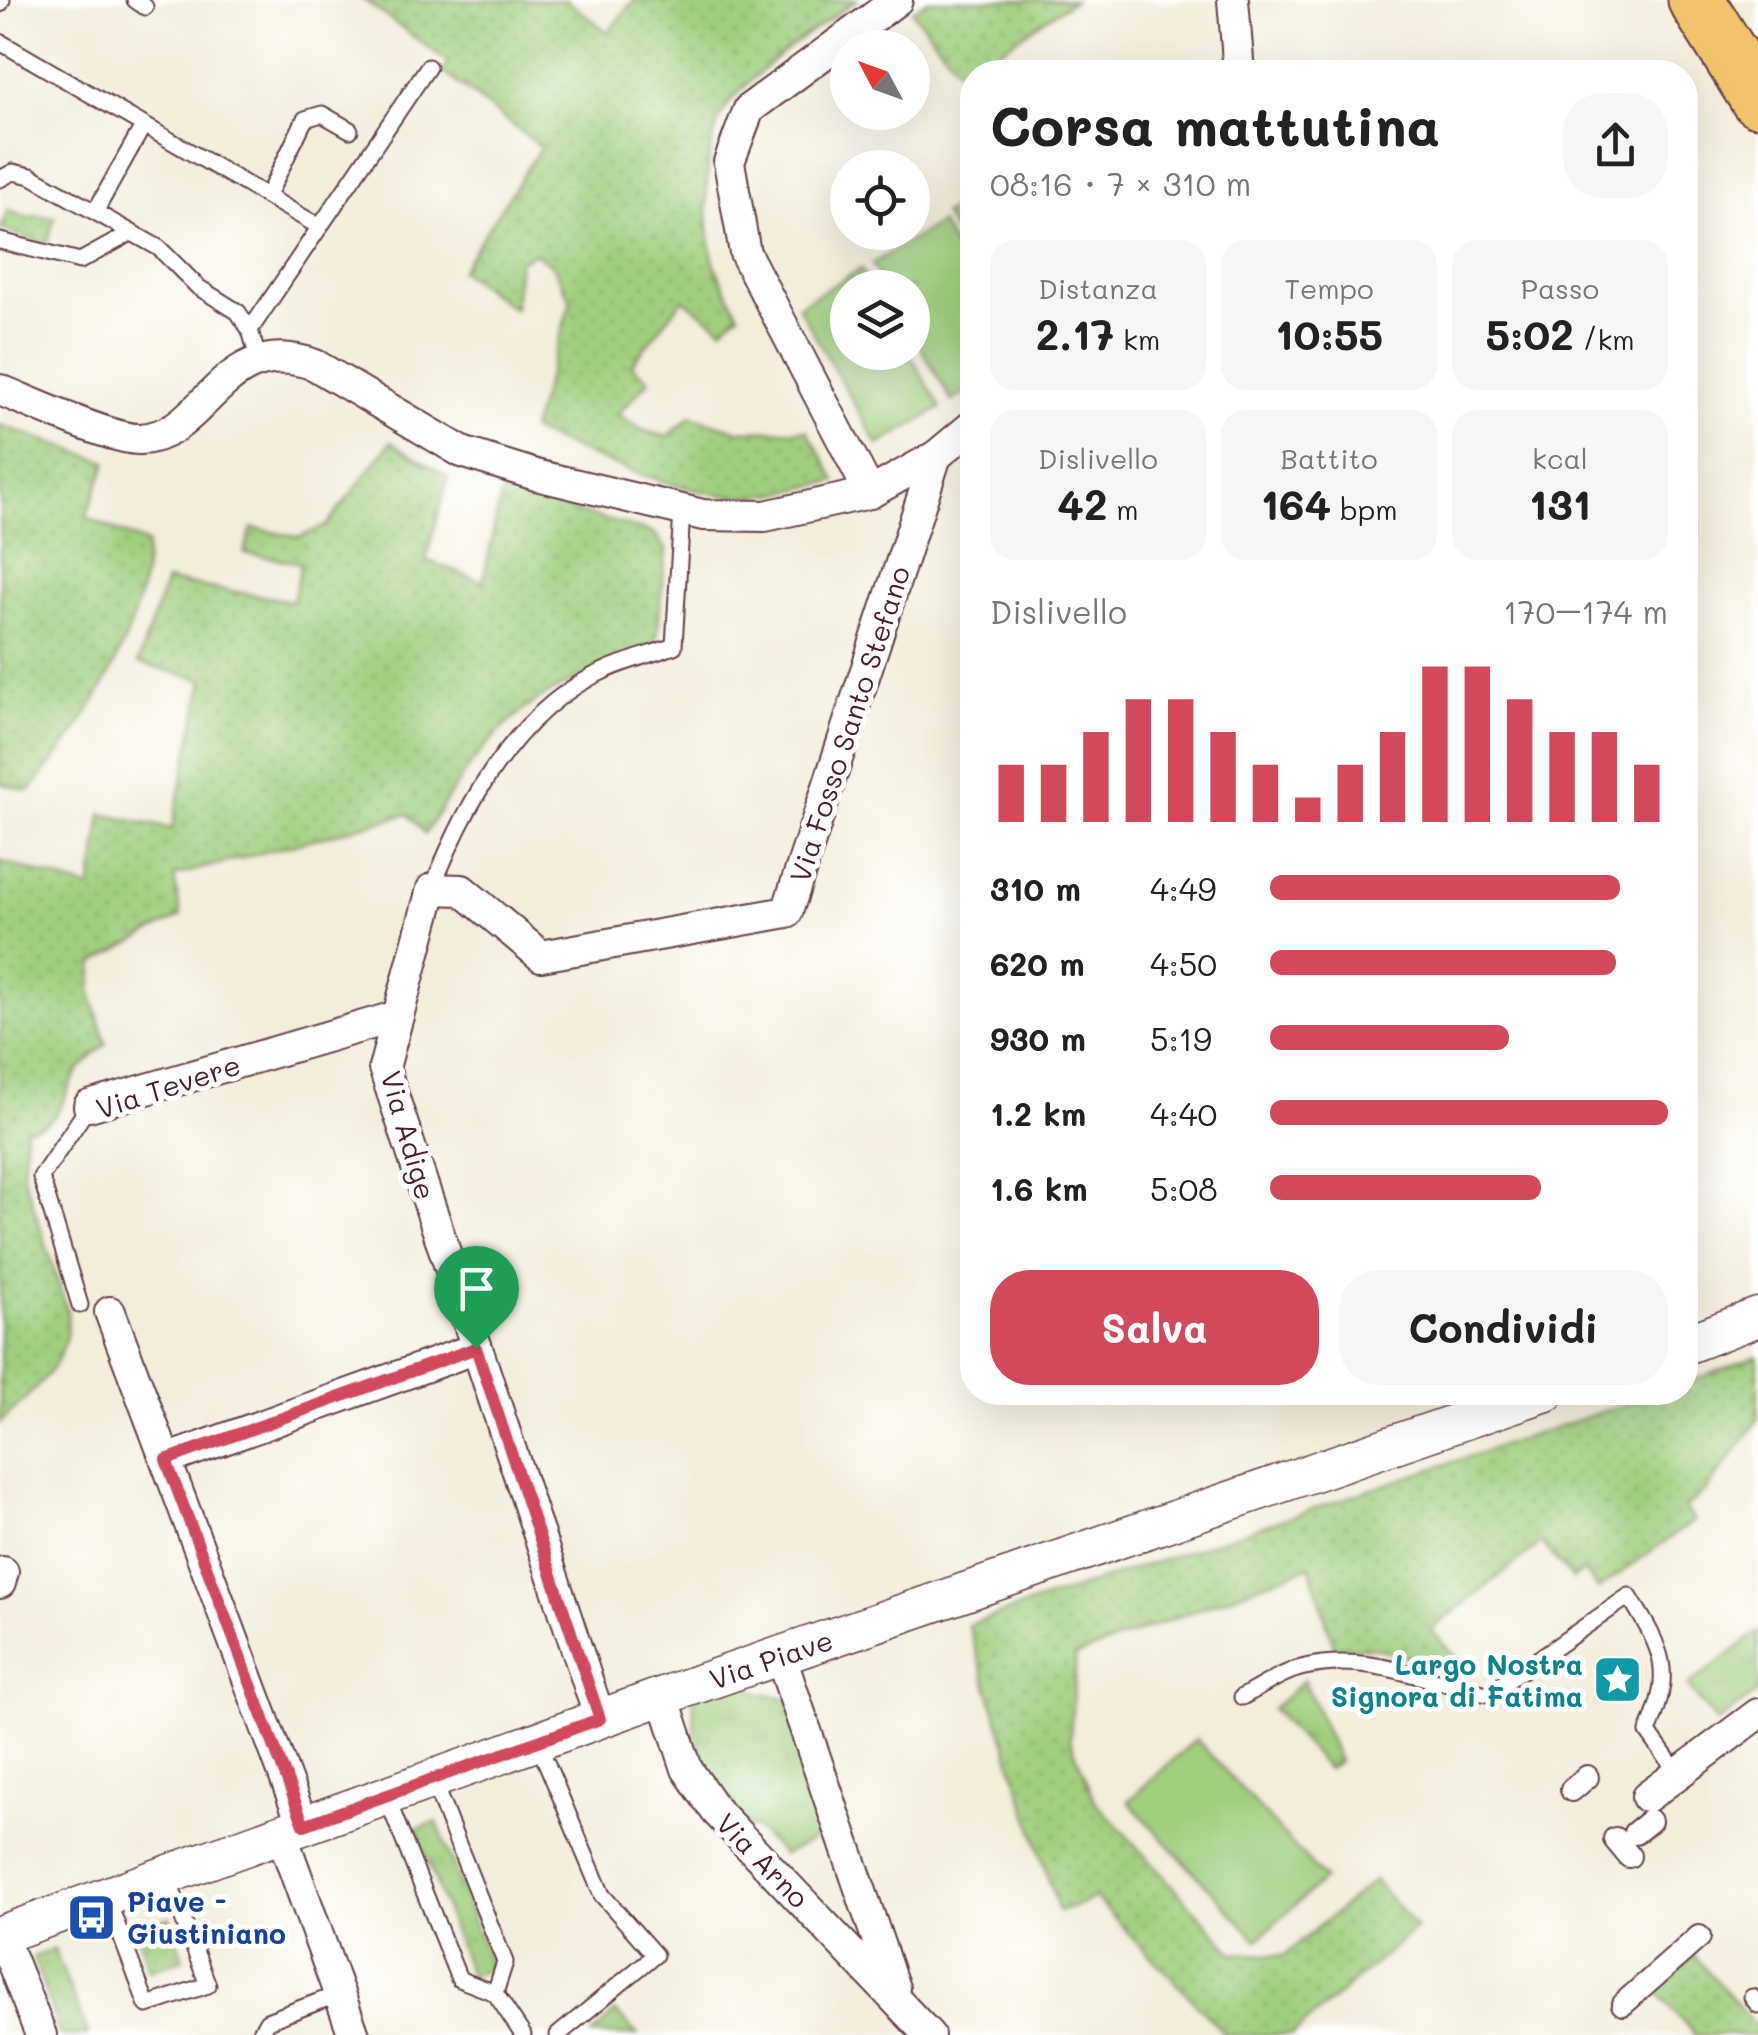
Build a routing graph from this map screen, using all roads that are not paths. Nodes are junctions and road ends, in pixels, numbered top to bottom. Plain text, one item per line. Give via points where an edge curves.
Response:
1 (897, 0) edge
2 (1232, 0) edge
3 (1701, 10) edge
4 (0, 42) edge
5 (1238, 60) edge
6 (428, 67) dead end
7 (1758, 99) edge
8 (143, 126) junction
9 (350, 130) dead end
10 (0, 179) edge
11 (267, 197) junction
12 (95, 212) junction
13 (320, 227) junction
14 (131, 232) junction
15 (0, 241) edge
16 (250, 330) junction
17 (259, 362) junction
18 (0, 390) edge
19 (960, 436) edge
20 (936, 456) junction
21 (870, 493) junction
22 (682, 510) junction
23 (432, 889) junction
24 (398, 1016) junction
25 (90, 1106) joint
26 (80, 1305) dead end
27 (110, 1312) dead end
28 (1758, 1317) edge
29 (1698, 1340) edge
30 (476, 1348) junction
31 (1508, 1405) edge
32 (166, 1460) junction
33 (780, 1656) junction
34 (663, 1696) junction
35 (1242, 1697) dead end
36 (1758, 1714) edge
37 (600, 1719) junction
38 (538, 1742) junction
39 (1678, 1774) junction
40 (432, 1779) junction
41 (386, 1796) junction
42 (292, 1829) junction
43 (1630, 1836) dead end
44 (166, 1875) junction
45 (106, 1896) junction
46 (1, 1934) edge
47 (1699, 1937) dead end
48 (495, 1993) junction
49 (339, 1994) junction
50 (898, 2001) junction
51 (1623, 2004) dead end
52 (41, 2035) edge
53 (259, 2035) edge
54 (354, 2035) edge
55 (522, 2035) edge
56 (558, 2035) edge
57 (929, 2035) edge

1 - 21 street via 748,110 729,162 744,252
2 - 5 street
3 - 7 highway
4 - 8 lane
6 - 13 lane
8 - 11 lane
8 - 12 lane
9 - 11 lane via 322,114 305,119
10 - 12 lane via 22,172
11 - 13 lane
12 - 14 lane
13 - 16 lane
14 - 15 lane via 80,261
14 - 16 lane via 238,312
16 - 17 lane
17 - 18 street via 218,383 171,433 138,440
17 - 22 street via 292,357 315,365 462,452
19 - 20 street
20 - 21 street
20 - 23 street, Via Fosso Santo Stefano via 787,912 542,956 462,890
21 - 22 street via 765,516
22 - 23 lane via 674,646 604,671 540,715 490,770
23 - 24 street, Via Adige
24 - 25 street, Via Tevere
24 - 30 street, Via Adige via 384,1068
25 - 26 lane, Via Tevere via 40,1177
27 - 32 street
28 - 29 street
30 - 32 street
30 - 37 street, Via Adige
31 - 33 street, Via Piave
32 - 42 street
33 - 34 street, Via Piave
33 - 50 street, Via Arno
34 - 37 street, Via Piave
34 - 50 street, Via Arno via 687,1769 716,1810
35 - 39 lane via 1302,1667 1346,1663 1403,1669 1488,1694 1629,1596 1658,1641 1665,1691 1648,1732
36 - 39 street
37 - 38 street, Via Piave
38 - 40 street, Via Piave
38 - 56 lane via 602,1896 655,1955
39 - 43 street
40 - 41 street, Via Piave
40 - 48 lane via 505,1962
41 - 42 street, Via Piave
41 - 48 lane via 459,1979
42 - 44 street, Via Piave
42 - 49 street
44 - 45 street, Via Piave
44 - 45 lane via 208,1984 147,2005
45 - 46 street, Via Piave
46 - 52 street
47 - 51 street
48 - 55 lane
49 - 53 lane via 268,2021
49 - 54 street
50 - 57 street, Via Arno

